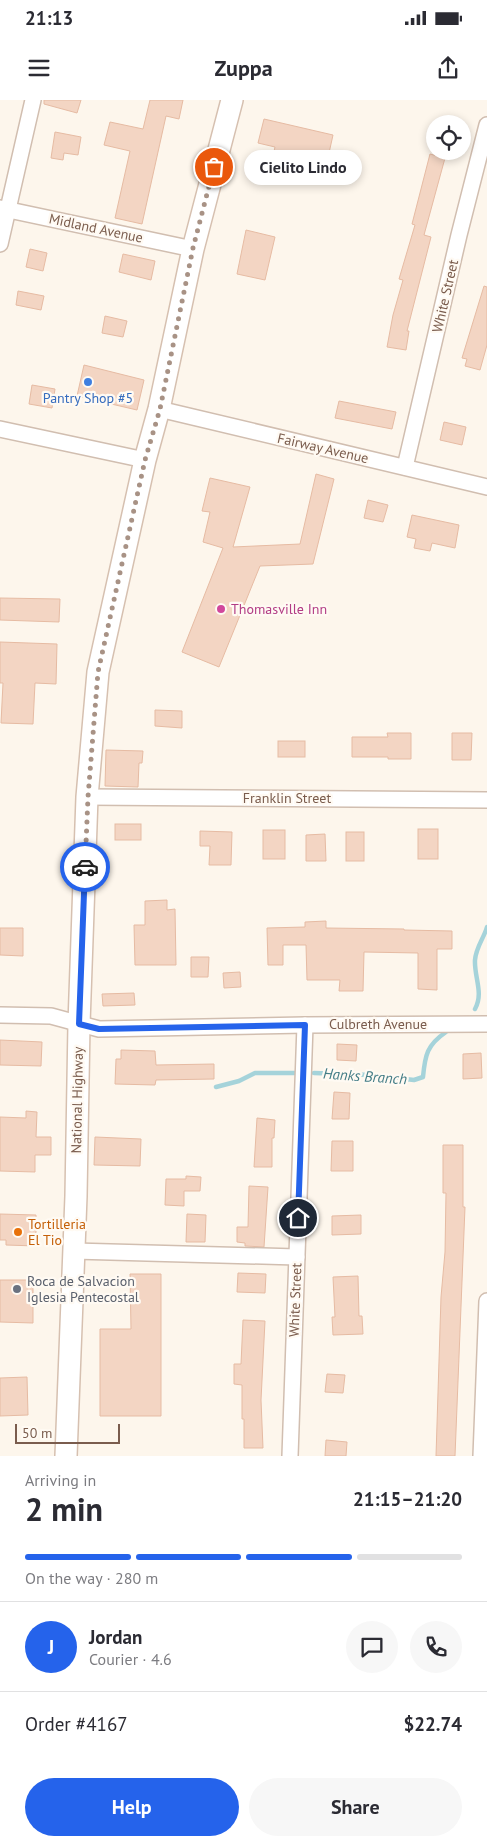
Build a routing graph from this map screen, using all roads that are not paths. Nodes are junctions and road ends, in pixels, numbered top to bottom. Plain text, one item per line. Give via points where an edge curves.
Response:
1 (33, 100) edge
2 (232, 100) edge
3 (487, 126) edge
4 (4, 208) edge
5 (0, 244) edge
6 (193, 248) junction
7 (160, 409) junction
8 (0, 429) edge
9 (145, 460) junction
10 (405, 467) junction
11 (487, 487) edge
12 (88, 797) junction
13 (487, 800) edge
14 (0, 1015) edge
15 (79, 1024) junction
16 (487, 1024) edge
17 (305, 1025) junction
18 (74, 1251) junction
19 (297, 1257) junction
20 (487, 1301) edge
21 (66, 1456) edge
22 (290, 1456) edge
23 (480, 1456) edge

1 - 4 street
2 - 6 main road, National Highway
3 - 10 street, White Street
4 - 5 street
4 - 6 street, Midland Avenue
6 - 7 main road, National Highway
7 - 9 main road, National Highway
7 - 10 street, Fairway Avenue
8 - 9 street
9 - 12 main road, National Highway via 98,672
10 - 11 street, Fairway Avenue
12 - 13 street, Franklin Street
12 - 15 main road, National Highway
14 - 15 street, Culbreth Avenue via 51,1016
15 - 17 street, Culbreth Avenue via 99,1029
15 - 18 main road, National Highway
16 - 17 street, Culbreth Avenue
17 - 19 street, White Street
18 - 19 street
18 - 21 main road, National Highway
19 - 22 street, White Street
20 - 23 street

